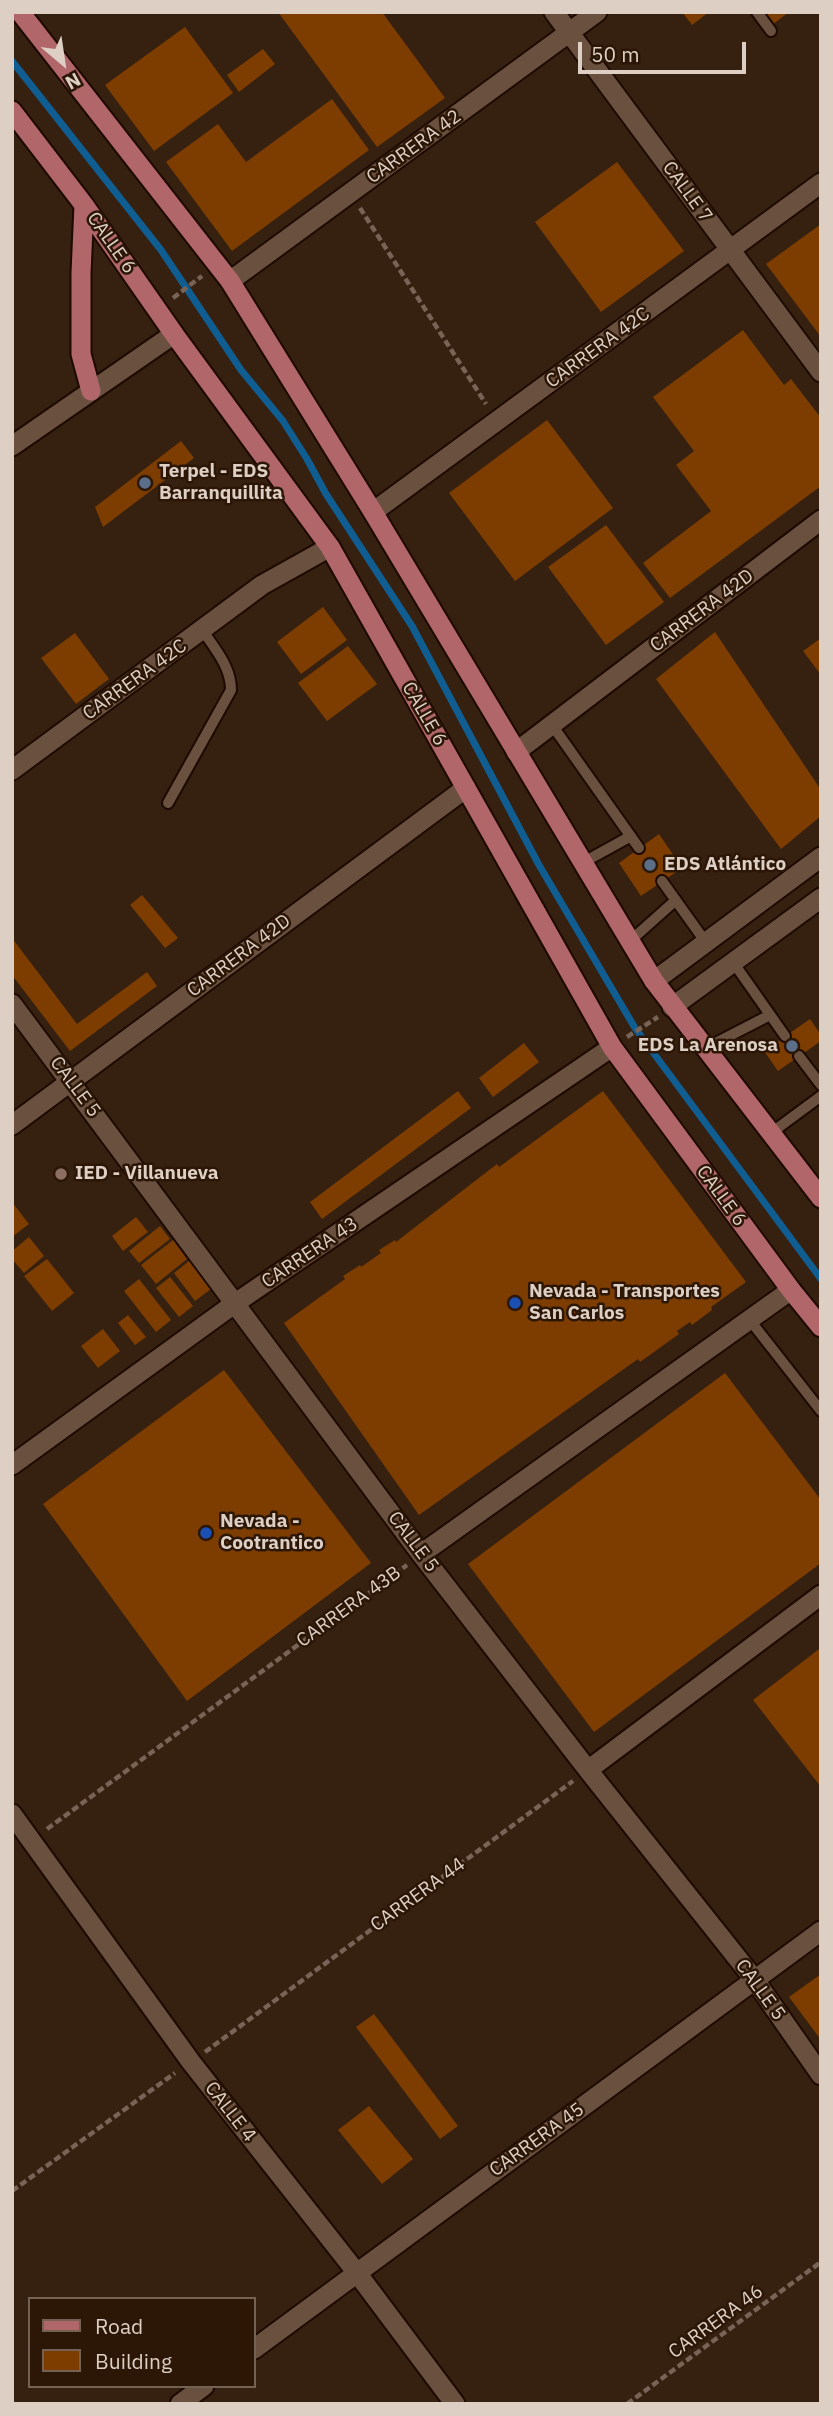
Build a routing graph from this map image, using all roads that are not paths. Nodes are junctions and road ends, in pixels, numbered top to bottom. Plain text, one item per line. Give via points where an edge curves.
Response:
1 (20, 12) edge
2 (554, 12) edge
3 (597, 12) edge
4 (757, 12) edge
5 (771, 31) dead end
6 (569, 33) junction
7 (12, 111) edge
8 (821, 183) edge
9 (84, 205) junction
10 (730, 252) junction
11 (230, 281) junction
12 (174, 334) junction
13 (821, 372) edge
14 (91, 391) junction
15 (12, 446) edge
16 (373, 512) junction
17 (821, 520) edge
18 (330, 547) junction
19 (203, 631) junction
20 (552, 725) junction
21 (516, 752) junction
22 (12, 770) edge
23 (467, 788) junction
24 (168, 803) dead end
25 (631, 836) junction
26 (639, 848) dead end
27 (821, 857) edge
28 (584, 862) junction
29 (662, 881) dead end
30 (821, 898) edge
31 (676, 900) junction
32 (630, 941) junction
33 (707, 944) junction
34 (733, 962) junction
35 (654, 981) junction
36 (12, 1004) edge
37 (672, 1007) junction
38 (771, 1015) junction
39 (785, 1036) dead end
40 (612, 1047) junction
41 (704, 1049) junction
42 (799, 1056) dead end
43 (70, 1082) junction
44 (821, 1085) edge
45 (821, 1096) edge
46 (12, 1125) edge
47 (771, 1133) junction
48 (821, 1198) edge
49 (791, 1290) junction
50 (234, 1304) junction
51 (749, 1320) junction
52 (821, 1327) edge
53 (821, 1411) edge
54 (12, 1465) edge
55 (421, 1554) junction
56 (821, 1595) edge
57 (587, 1770) junction
58 (12, 1814) edge
59 (821, 1931) edge
60 (754, 1979) junction
61 (821, 2076) edge
62 (356, 2273) junction
63 (256, 2348) edge
64 (201, 2388) edge
65 (180, 2404) edge
66 (455, 2404) edge

1 - 11 main road
2 - 6 street, CALLE 7
3 - 6 street, CARRERA 42
4 - 5 lane
6 - 10 street, CALLE 7
6 - 11 street, CARRERA 42
7 - 9 main road, CALLE 6
8 - 10 street, CARRERA 42C
9 - 12 main road, CALLE 6
9 - 14 main road via 81,354
10 - 13 street, CALLE 7
10 - 16 street, CARRERA 42C
11 - 16 main road
12 - 14 street
12 - 18 main road, CALLE 6
14 - 15 street
16 - 21 main road
17 - 20 street, CARRERA 42D
18 - 19 street, CARRERA 42C via 262,584
18 - 23 main road, CALLE 6
19 - 22 street, CARRERA 42C
19 - 24 lane via 231,677 231,690
20 - 21 street, CARRERA 42D
20 - 25 lane
21 - 28 main road
23 - 40 main road, CALLE 6
23 - 43 street, CARRERA 42D
25 - 26 lane
25 - 28 lane
27 - 33 street
28 - 32 main road
29 - 31 lane
30 - 34 street
31 - 32 lane
31 - 33 lane
32 - 35 main road
33 - 35 street
34 - 37 street
34 - 38 lane
35 - 37 main road
36 - 43 street, CALLE 5
37 - 41 main road
38 - 39 lane
38 - 41 lane
40 - 49 main road, CALLE 6
40 - 50 street, CARRERA 43
41 - 47 main road
42 - 44 lane
43 - 46 street, CARRERA 42D
43 - 50 street, CALLE 5
45 - 47 lane
47 - 48 main road
49 - 51 street, CARRERA 43B
49 - 52 main road, CALLE 6
50 - 54 street, CARRERA 43
50 - 55 street, CALLE 5
51 - 53 lane
51 - 55 street, CARRERA 43B
55 - 57 street, CALLE 5
56 - 57 street
57 - 60 street, CALLE 5
58 - 62 street, CALLE 4 via 191,2062
59 - 60 street, CARRERA 45
60 - 61 street, CALLE 5
60 - 62 street, CARRERA 45
62 - 63 street, CARRERA 45
62 - 66 street, CALLE 4
64 - 65 street

